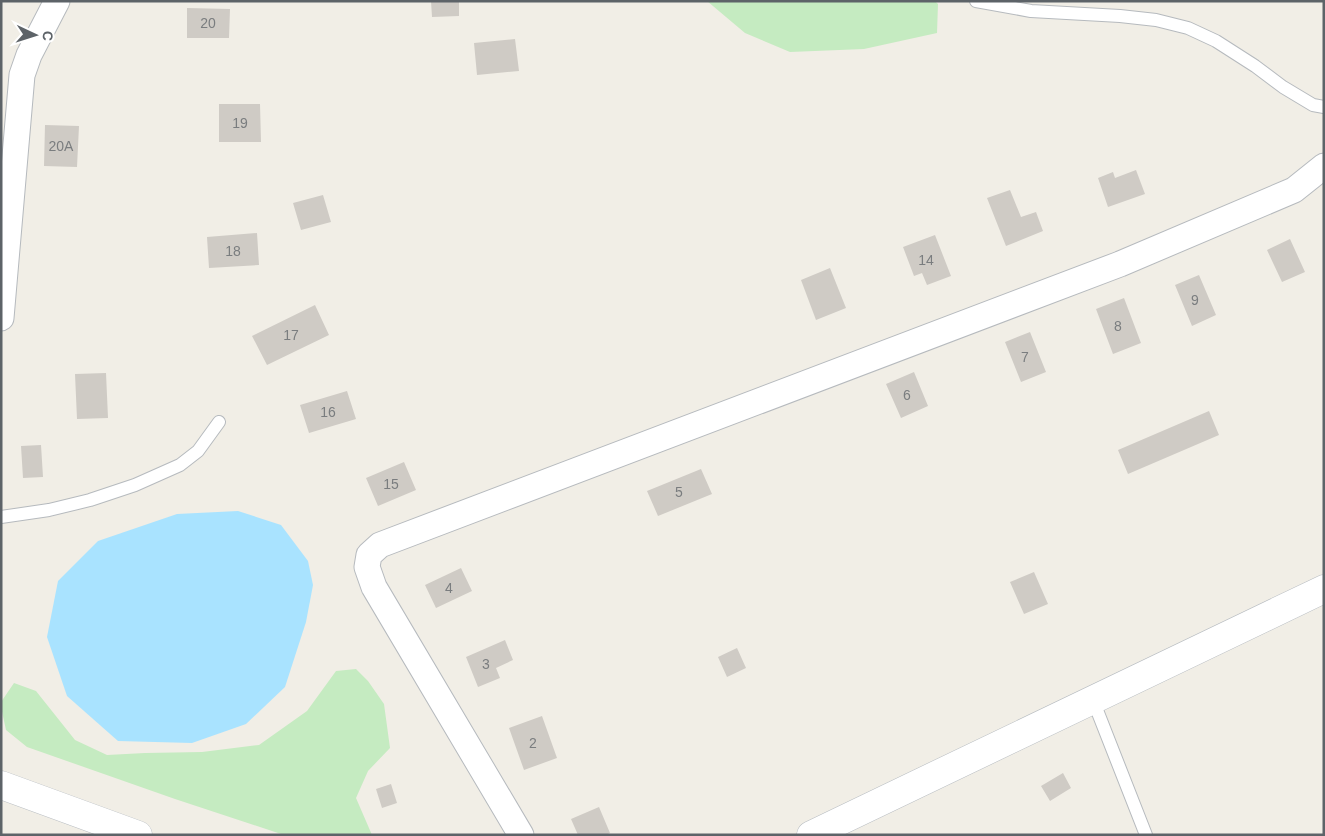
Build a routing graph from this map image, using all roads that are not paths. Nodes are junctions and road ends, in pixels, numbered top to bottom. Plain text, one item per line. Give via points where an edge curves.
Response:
1 (57, 1) edge
2 (976, 1) edge
3 (1324, 107) edge
4 (1324, 166) edge
5 (1, 318) edge
6 (219, 422) dead end
7 (1, 517) edge
8 (1324, 589) edge
9 (1092, 700) junction
10 (1, 785) edge
11 (138, 835) edge
12 (521, 835) edge
13 (811, 835) edge
14 (1146, 835) edge

1 - 5 street via 22,75
2 - 3 lane via 1031,11 1156,20 1188,28 1216,41 1313,105
4 - 12 street via 1294,190 1120,264 380,545 368,556 367,567 374,588
6 - 7 lane via 198,451 180,465 135,486 49,510
8 - 9 street
9 - 13 street
9 - 14 lane
10 - 11 street

